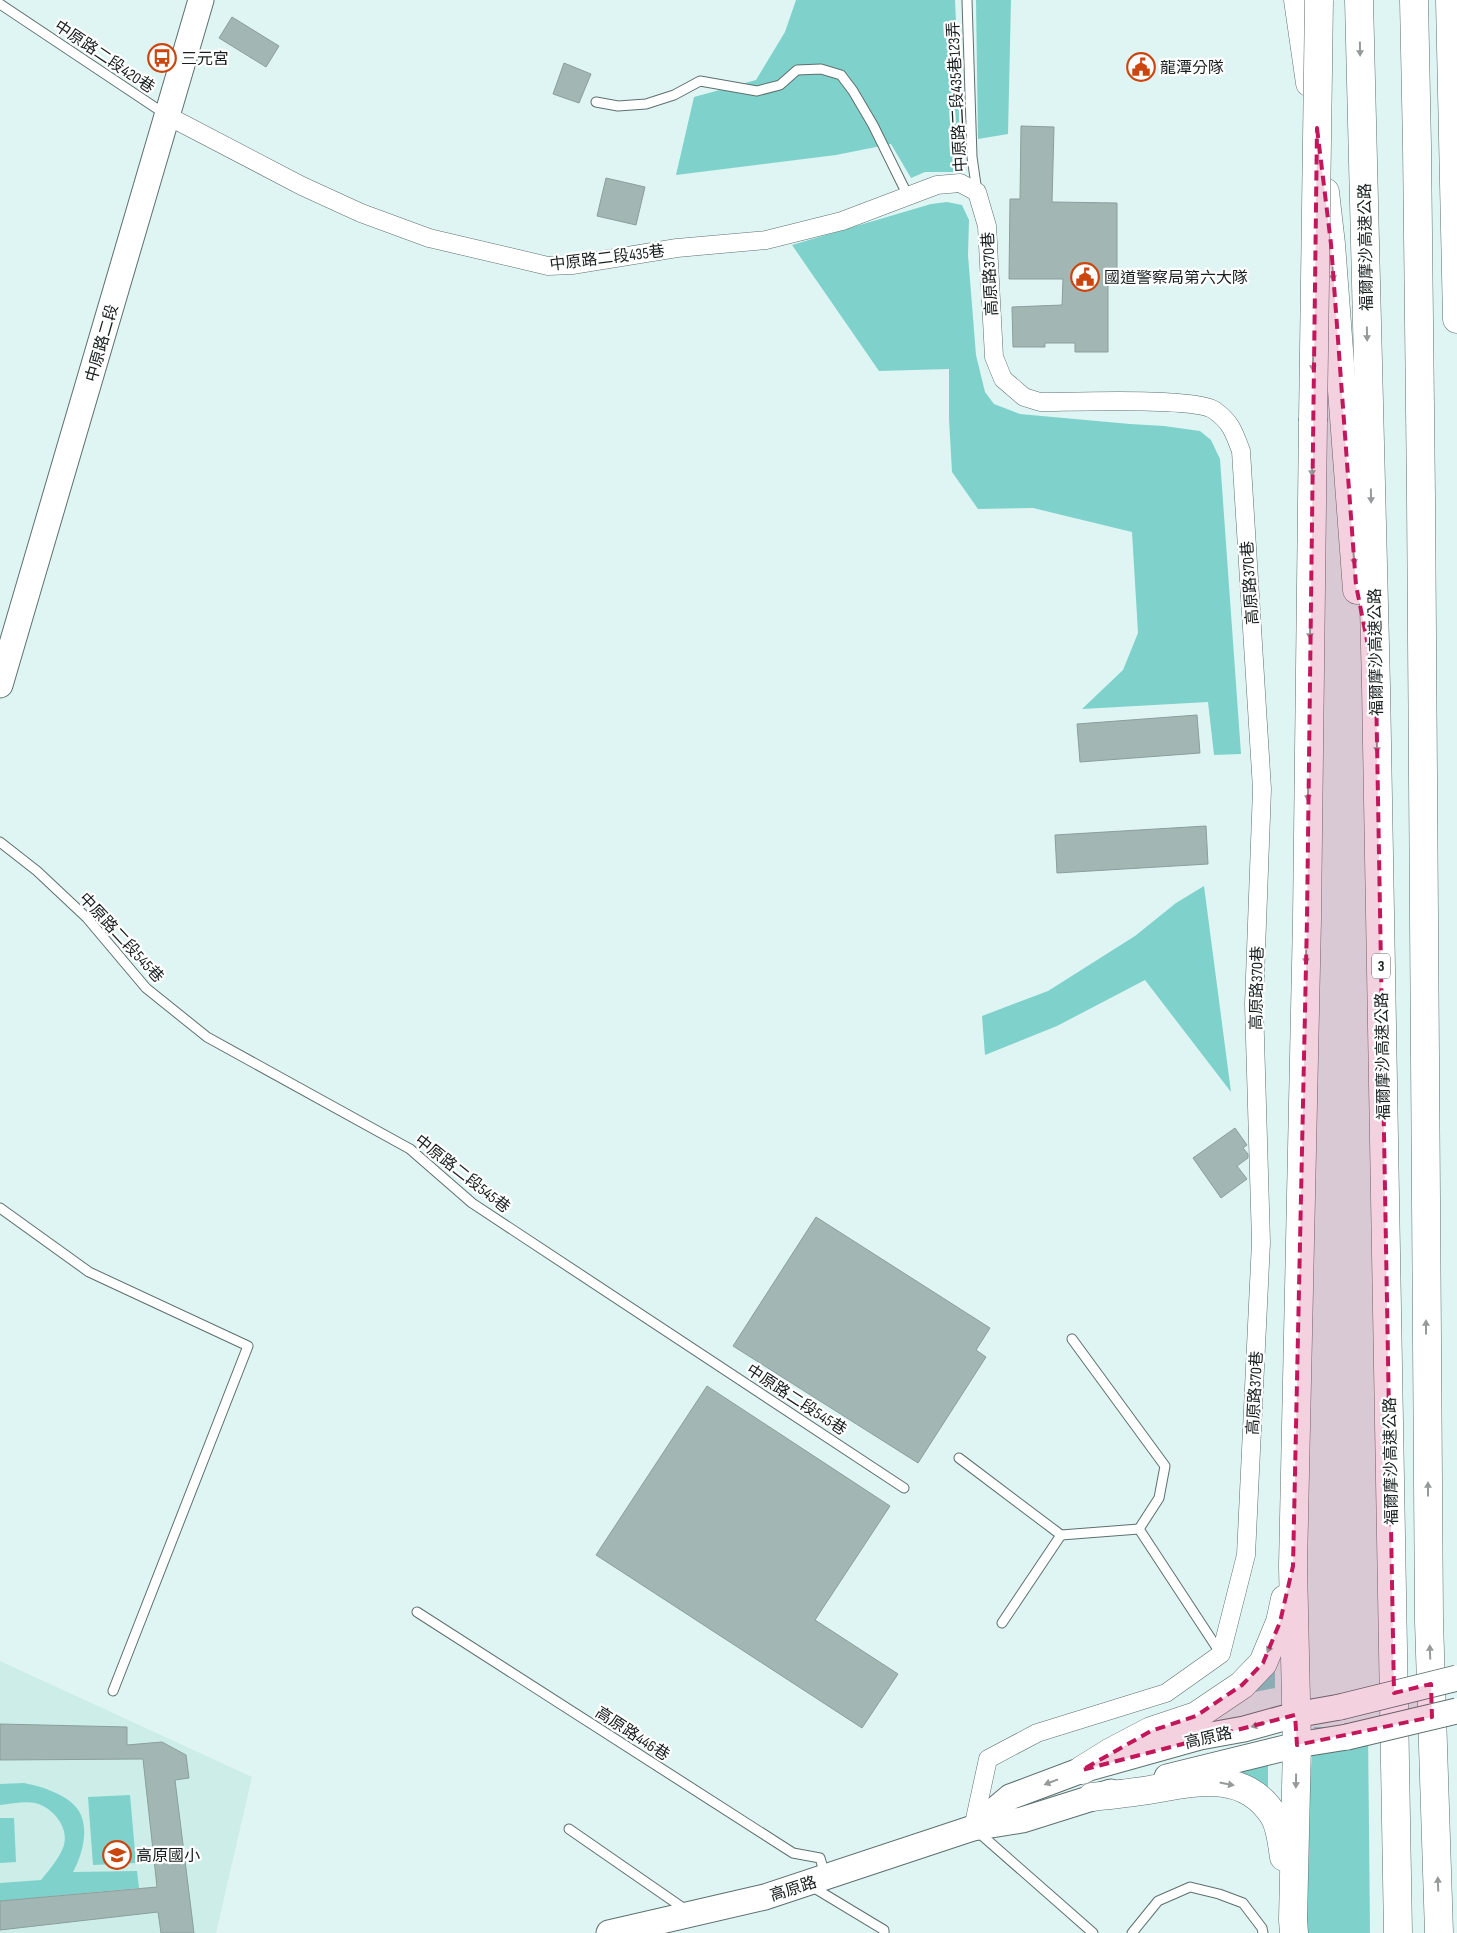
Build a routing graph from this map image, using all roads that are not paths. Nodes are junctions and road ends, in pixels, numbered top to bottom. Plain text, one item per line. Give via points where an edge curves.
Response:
1 (201, 0) edge
2 (967, 0) edge
3 (1298, 0) edge
4 (1319, 0) edge
5 (1359, 0) edge
6 (1414, 0) edge
7 (1450, 0) edge
8 (0, 4) edge
9 (596, 102) dead end
10 (168, 116) junction
11 (977, 192) junction
12 (908, 196) junction
13 (1457, 319) edge
14 (0, 685) edge
15 (1376, 686) junction
16 (0, 842) edge
17 (0, 1208) edge
18 (1072, 1339) dead end
19 (959, 1458) dead end
20 (904, 1488) dead end
21 (1139, 1529) junction
22 (1062, 1535) junction
23 (1293, 1566) junction
24 (417, 1612) dead end
25 (1002, 1623) dead end
26 (1221, 1654) junction
27 (1457, 1678) edge
28 (113, 1691) dead end
29 (1457, 1711) edge
30 (1295, 1714) junction
31 (1297, 1745) junction
32 (1082, 1770) junction
33 (1092, 1797) junction
34 (973, 1828) junction
35 (569, 1829) dead end
36 (816, 1880) junction
37 (693, 1914) junction
38 (1294, 1926) edge
39 (609, 1933) edge
40 (884, 1933) edge
41 (1093, 1933) edge
42 (1132, 1933) edge
43 (1263, 1933) edge
44 (1398, 1933) edge
45 (1439, 1933) edge

1 - 10 street, 中原路二段
2 - 11 lane, 中原路二段435巷123弄 via 972,158
3 -> 15 highway via 1331,244 1356,585
4 -> 23 highway, bridge via 1307,919
5 -> 15 highway, 福爾摩沙高速公路 / 3
45 -> 6 highway via 1429,1621
7 - 13 highway
8 - 10 lane, 中原路二段420巷
9 - 12 lane via 618,106 646,104 674,95 700,80 757,91 780,85 797,70 821,69 841,75 873,125
10 - 12 street, 中原路二段435巷 via 361,213 429,238 548,266 677,248 766,240 842,221
10 - 14 street, 中原路二段
11 - 12 street, 中原路二段435巷 via 960,183 936,185
11 - 26 street, 高原路370巷 via 987,226 994,357 1003,379 1024,398 1040,402 1184,402 1213,409 1230,423 1241,451 1262,789 1254,1004 1261,1242 1246,1555
15 -> 44 highway, 福爾摩沙高速公路 / 3
16 - 20 lane, 中原路二段545巷 via 37,871 87,918 146,988 207,1037 410,1150 472,1203
17 - 28 lane via 89,1272 248,1346
18 - 21 lane via 1165,1466 1160,1498
19 - 22 lane
21 - 22 lane
21 - 26 lane
22 - 25 lane
23 - 30 highway
23 -> 32 highway via 1280,1622 1263,1663 1242,1685 1196,1716 1151,1731
24 - 36 lane, 高原路446巷 via 793,1853 820,1858
26 - 34 street via 1166,1693 1038,1733 988,1759
27 - 30 street, 高原路, bridge via 1340,1707
29 - 31 street, 高原路, bridge via 1347,1737
30 - 31 highway
30 -> 32 street, 高原路
31 - 33 street, 高原路
31 -> 38 highway
32 -> 34 street, 高原路 via 1010,1797
33 - 34 street, 高原路 via 1022,1820
33 -> 38 highway via 1213,1781 1249,1790 1275,1817 1281,1839 1286,1895
34 - 36 street, 高原路
34 - 41 lane
35 - 37 lane
36 - 37 street, 高原路 via 765,1897
36 - 40 lane
37 - 39 street, 高原路
42 - 43 lane via 1158,1901 1190,1887 1242,1903

